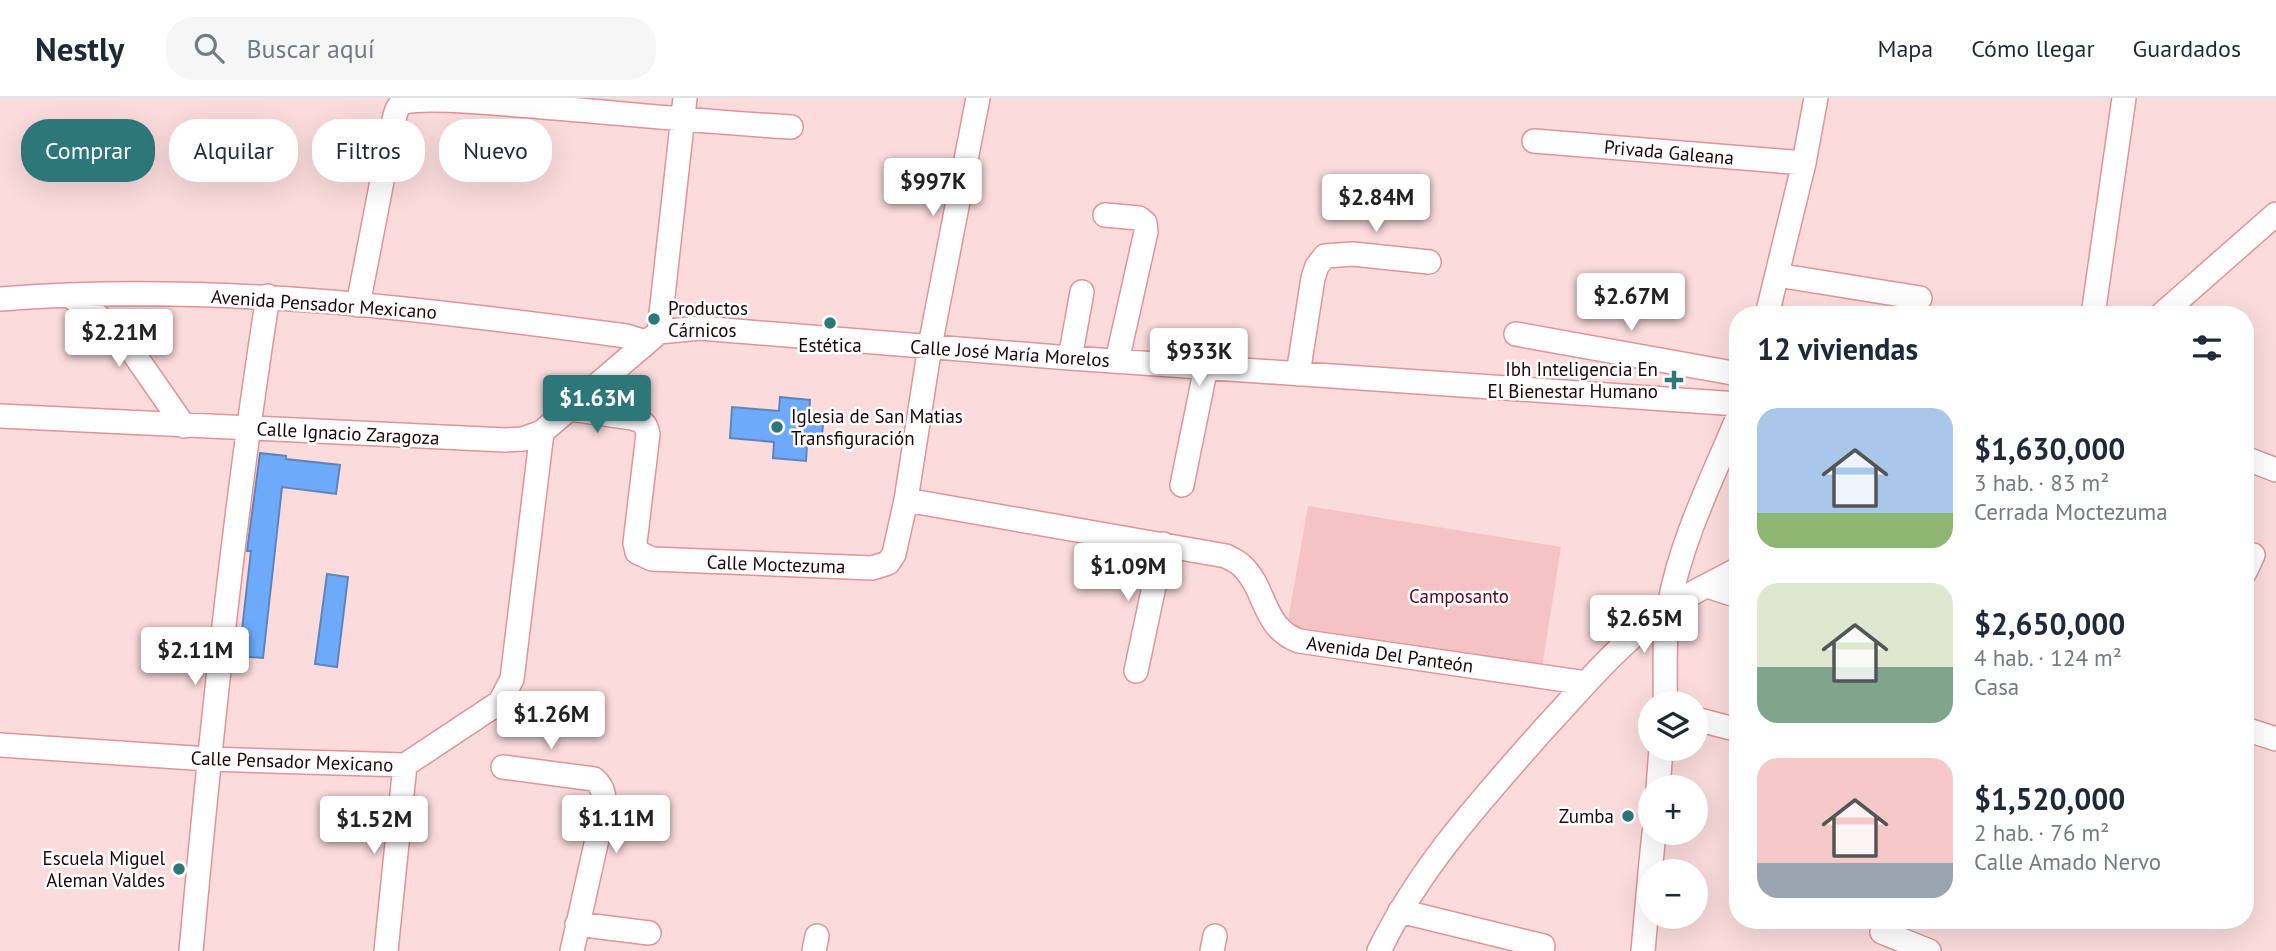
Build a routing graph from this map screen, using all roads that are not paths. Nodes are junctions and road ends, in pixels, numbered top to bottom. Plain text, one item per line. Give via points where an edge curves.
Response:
1 (978, 98) edge
2 (1816, 98) edge
3 (2124, 98) edge
4 (683, 109) edge
5 (792, 127) dead end
6 (1534, 141) dead end
7 (1804, 163) junction
8 (2276, 214) edge
9 (1105, 215) dead end
10 (1429, 262) dead end
11 (1777, 275) junction
12 (1082, 292) dead end
13 (70, 296) junction
14 (268, 296) junction
15 (1920, 298) dead end
16 (0, 299) edge
17 (359, 305) junction
18 (1770, 306) edge
19 (2091, 306) edge
20 (2171, 306) edge
21 (1516, 334) dead end
22 (652, 337) junction
23 (930, 346) junction
24 (1070, 358) junction
25 (1117, 361) junction
26 (1206, 367) junction
27 (1729, 372) edge
28 (1298, 374) junction
29 (1729, 403) edge
30 (570, 409) junction
31 (0, 416) edge
32 (184, 426) junction
33 (247, 429) junction
34 (542, 432) junction
35 (1729, 438) edge
36 (2254, 461) edge
37 (2276, 470) edge
38 (1182, 485) dead end
39 (906, 500) junction
40 (1163, 544) junction
41 (1729, 574) edge
42 (1707, 586) junction
43 (1729, 593) edge
44 (1668, 608) junction
45 (1136, 671) dead end
46 (1586, 683) junction
47 (1665, 691) edge
48 (1708, 722) edge
49 (1729, 728) edge
50 (2254, 732) edge
51 (2276, 739) edge
52 (0, 745) edge
53 (208, 759) junction
54 (405, 765) junction
55 (503, 767) dead end
56 (1400, 911) junction
57 (577, 924) junction
58 (1645, 929) edge
59 (649, 933) dead end
60 (1882, 935) edge
61 (1544, 946) dead end
62 (191, 951) edge
63 (386, 951) edge
64 (572, 951) edge
65 (1379, 951) edge
66 (1643, 951) edge
67 (1929, 951) edge

1 - 23 street
2 - 7 street
3 - 19 street
4 - 5 street
4 - 17 street via 431,99 404,102 394,119
4 - 22 street
6 - 7 street, Privada Galeana
7 - 11 street
8 - 20 street
9 - 25 street via 1139,218 1146,232
10 - 28 street via 1353,254 1325,256 1313,278
11 - 15 street
11 - 18 street
12 - 24 street
13 - 14 street, Avenida Pensador Mexicano
13 - 16 street, Avenida Pensador Mexicano
13 - 32 street via 125,341
14 - 17 street, Avenida Pensador Mexicano
14 - 33 street
17 - 22 street, Avenida Pensador Mexicano
21 - 27 street
22 - 23 street, Calle José María Morelos via 700,328
22 - 30 street, Calle Ignacio Zaragoza
23 - 24 street, Calle José María Morelos
23 - 39 street
24 - 25 street, Calle José María Morelos
25 - 26 street, Calle José María Morelos
26 - 28 street, Calle José María Morelos
26 - 38 street
28 - 29 street, Calle José María Morelos
30 - 34 street, Calle Ignacio Zaragoza
30 - 39 street, Calle Moctezuma via 641,420 646,426 635,543 637,552 652,559 872,568 888,564 894,554
31 - 32 street, Calle Ignacio Zaragoza
32 - 33 street, Calle Ignacio Zaragoza
33 - 34 street, Calle Ignacio Zaragoza via 505,440
33 - 53 street
34 - 54 street, Calle Pensador Mexicano via 507,693 486,713
35 - 44 street via 1687,536
36 - 37 street
39 - 40 street, Avenida Del Panteón
40 - 45 street
40 - 46 street, Avenida Del Panteón via 1226,556 1241,565 1276,625 1285,636 1299,641
41 - 42 street
42 - 43 street
42 - 44 street
44 - 46 street
44 - 47 street
46 - 56 street via 1477,805
48 - 49 street
50 - 51 street
52 - 53 street, Calle Pensador Mexicano
53 - 54 street, Calle Pensador Mexicano
53 - 62 street
54 - 63 street
55 - 57 street via 594,779 601,785 605,796
56 - 61 street
56 - 65 street
57 - 59 street
57 - 64 street
58 - 66 street
60 - 67 street

